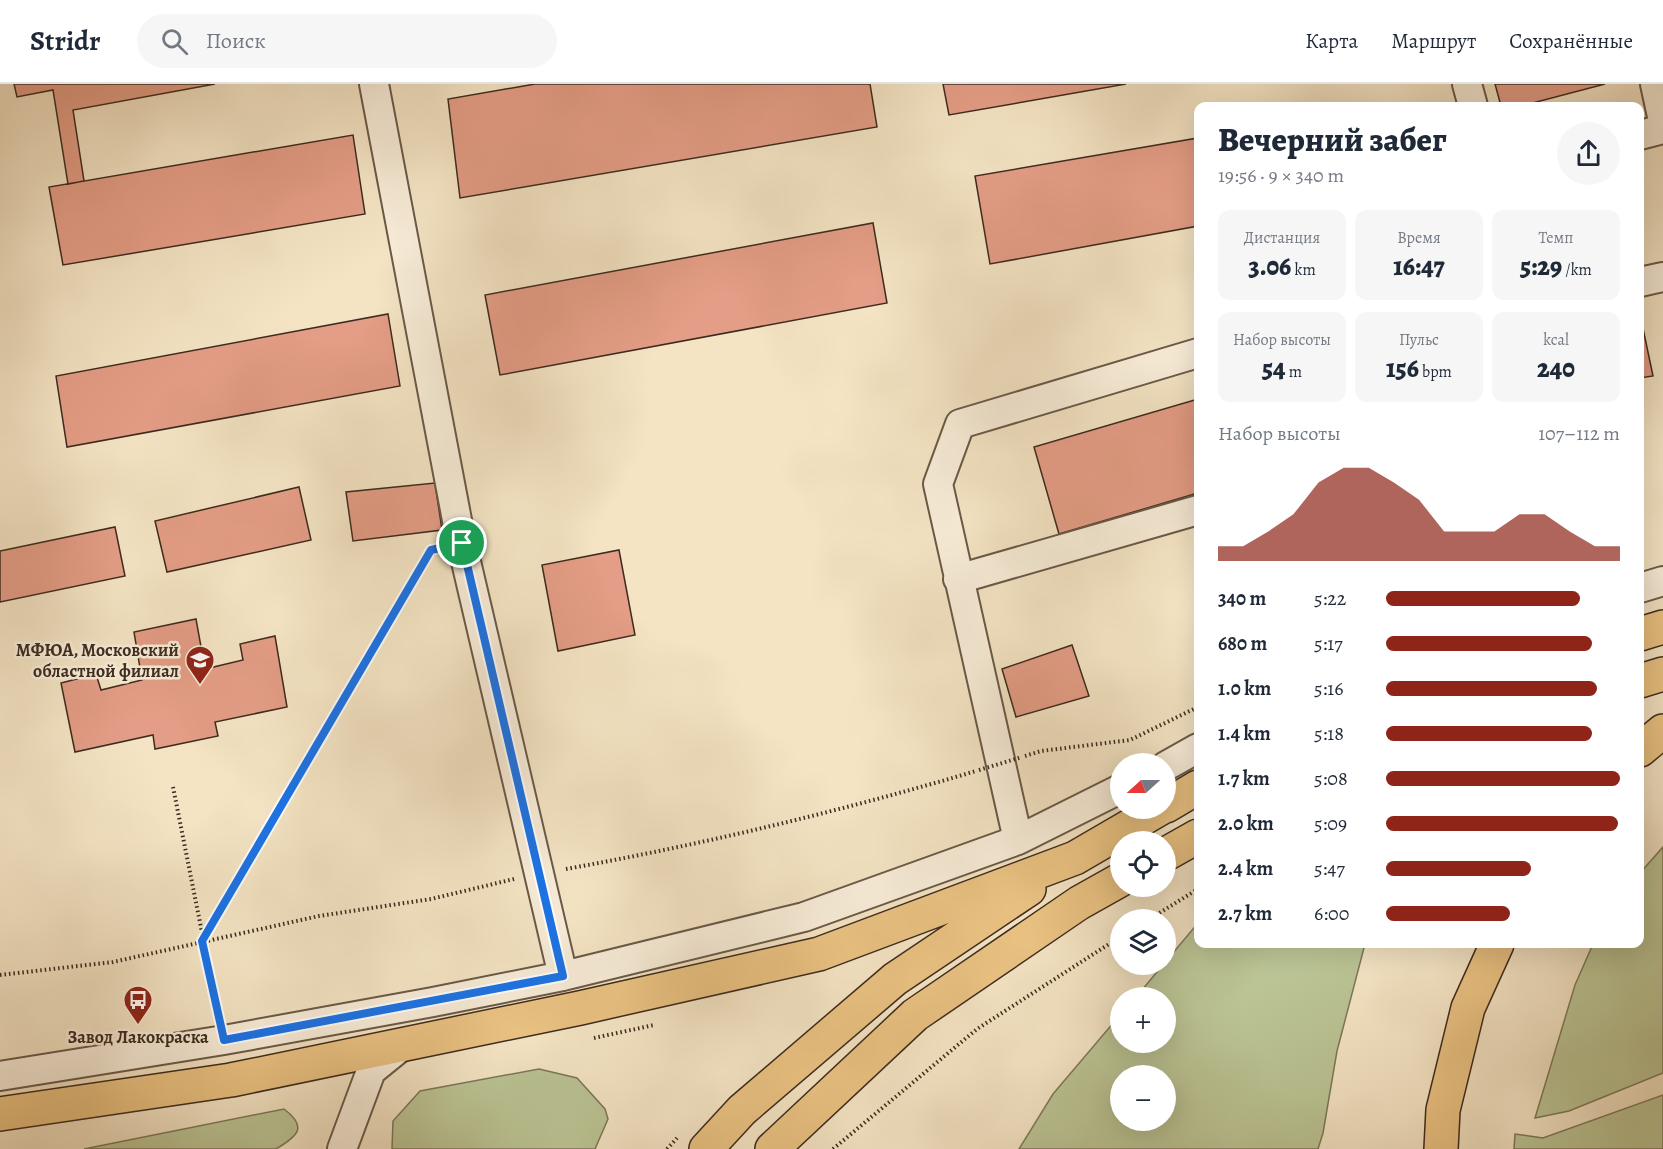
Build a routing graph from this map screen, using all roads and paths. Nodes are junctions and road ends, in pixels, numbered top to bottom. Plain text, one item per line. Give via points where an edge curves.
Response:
1 (374, 84) edge
2 (1467, 84) edge
3 (1655, 84) edge
4 (1472, 102) edge
5 (1663, 121) edge
6 (1663, 129) edge
7 (1644, 134) edge
8 (1663, 277) edge
9 (1644, 281) edge
10 (1194, 354) edge
11 (1194, 511) edge
12 (462, 543) junction
13 (958, 579) junction
14 (1663, 581) edge
15 (1644, 587) edge
16 (1663, 627) edge
17 (1644, 633) edge
18 (1663, 674) edge
19 (1644, 680) edge
20 (1194, 709) edge
21 (1663, 731) edge
22 (1644, 747) edge
23 (1194, 750) edge
24 (1176, 760) edge
25 (173, 787) dead end
26 (1194, 789) edge
27 (1110, 794) edge
28 (1176, 800) edge
29 (1142, 819) edge
30 (1194, 838) edge
31 (1018, 840) junction
32 (1176, 848) edge
33 (1075, 858) junction
34 (539, 873) junction
35 (1110, 886) edge
36 (1194, 892) edge
37 (1166, 909) edge
38 (202, 941) junction
39 (1110, 943) edge
40 (1495, 948) edge
41 (0, 975) edge
42 (563, 976) junction
43 (224, 1040) junction
44 (403, 1045) junction
45 (0, 1076) edge
46 (0, 1114) edge
47 (342, 1149) edge
48 (705, 1149) edge
49 (772, 1149) edge
50 (833, 1149) edge
51 (1441, 1149) edge

1 - 12 street
2 - 4 street
3 - 5 street
6 - 7 street
8 - 9 street
10 - 13 street via 960,424 938,484
11 - 13 street
12 - 34 street
12 - 38 path via 431,550
13 - 31 street
14 - 15 street
16 - 17 main road
18 - 19 main road
20 - 34 path, bridge via 1130,740 1041,751 821,815 649,854
21 - 22 main road
23 - 24 street
25 - 38 path
26 - 28 main road
27 - 31 street
29 - 33 main road
30 - 32 main road
31 - 42 street via 804,917
33 - 44 main road via 819,954
33 - 48 main road via 895,979 741,1110
34 - 38 path via 431,899 319,916
34 - 42 street
35 - 49 main road via 915,1015
36 - 37 path
38 - 41 path via 113,962
38 - 43 path
39 - 50 path via 977,1029
40 - 51 main road via 1467,1008 1443,1110
42 - 43 street
43 - 45 street
44 - 46 main road via 231,1080
44 - 47 street via 371,1071

